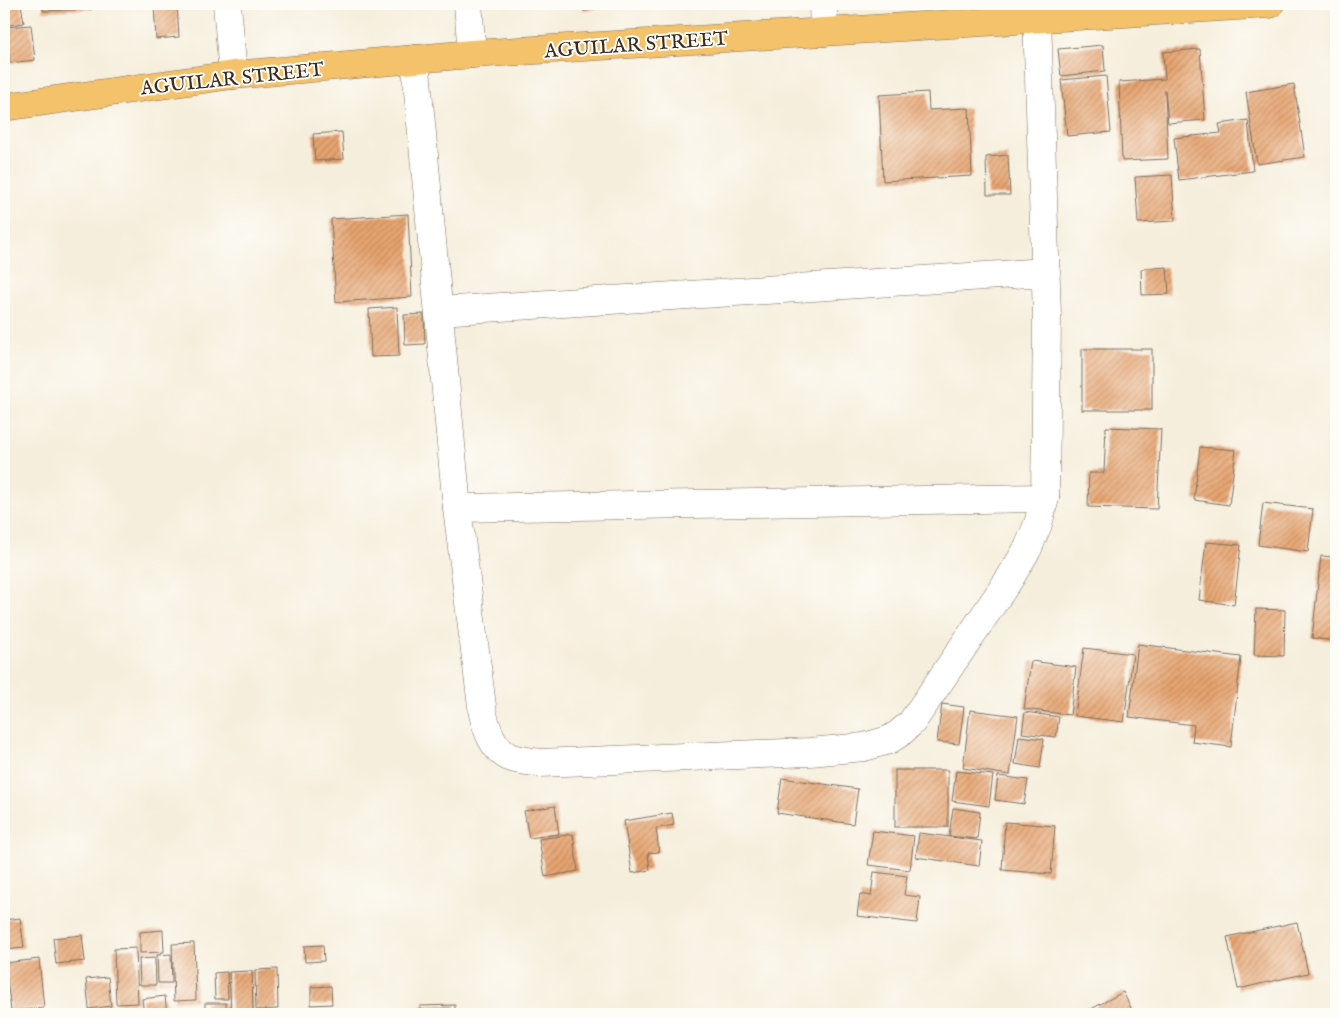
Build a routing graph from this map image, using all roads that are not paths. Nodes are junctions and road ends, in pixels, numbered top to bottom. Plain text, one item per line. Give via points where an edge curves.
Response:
1 (227, 4) edge
2 (468, 4) edge
3 (823, 4) edge
4 (1270, 4) edge
5 (1037, 18) junction
6 (824, 32) junction
7 (472, 54) junction
8 (415, 59) junction
9 (233, 75) junction
10 (4, 107) edge
11 (1046, 272) junction
12 (439, 311) junction
13 (1045, 498) junction
14 (457, 508) junction

1 - 9 street
2 - 7 street
3 - 6 street
4 - 5 main road, AGUILAR STREET
5 - 6 main road, AGUILAR STREET
5 - 11 street
6 - 7 main road, AGUILAR STREET
7 - 8 main road, AGUILAR STREET
8 - 9 main road, AGUILAR STREET
8 - 12 street
9 - 10 main road, AGUILAR STREET
11 - 12 street
11 - 13 street
12 - 14 street
13 - 14 street
13 - 14 street via 1028,548 1010,578 912,722 889,740 864,747 810,752 540,762 508,756 499,749 486,727

